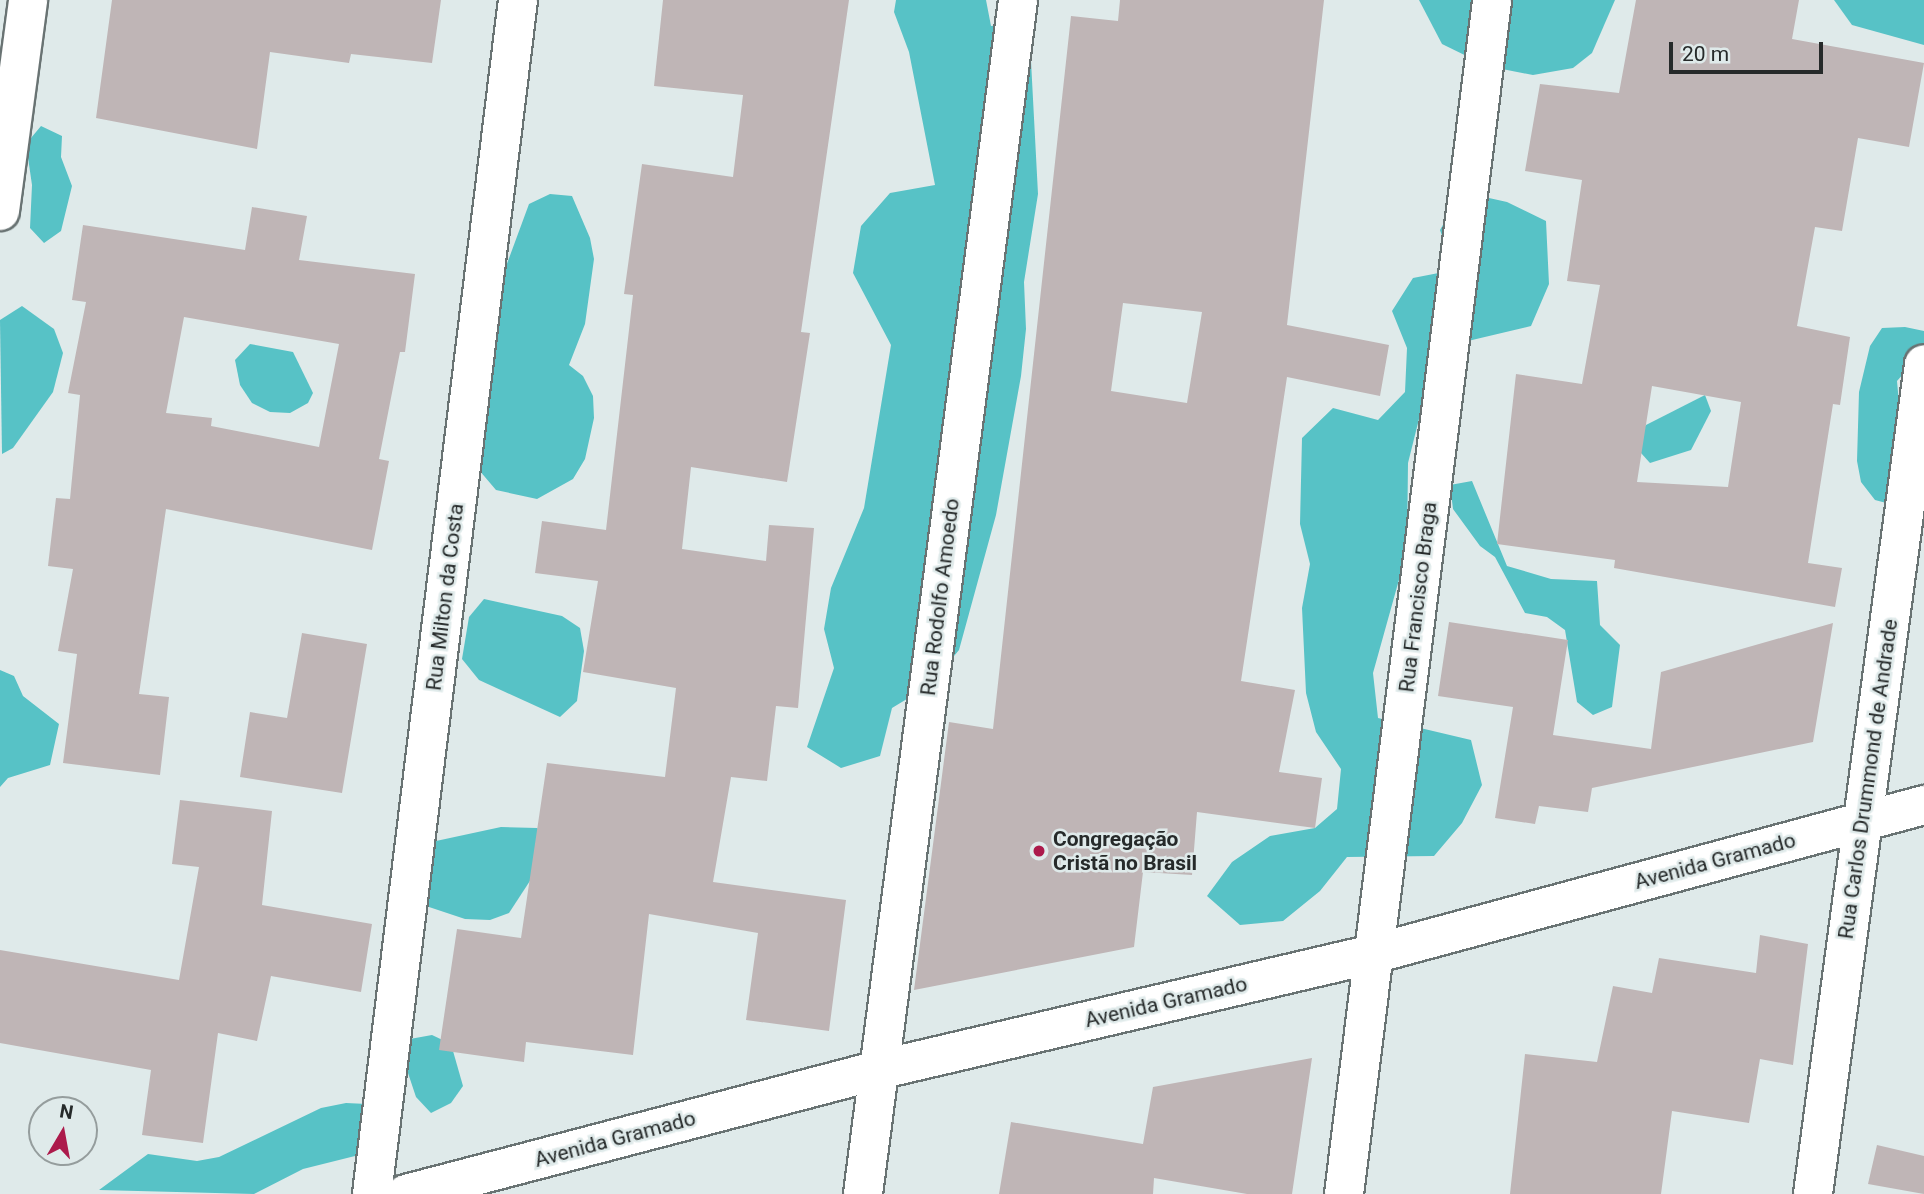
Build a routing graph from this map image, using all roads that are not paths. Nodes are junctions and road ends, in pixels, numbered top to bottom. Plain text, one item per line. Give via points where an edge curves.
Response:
1 (28, 0) edge
2 (519, 0) edge
3 (1018, 0) edge
4 (1492, 0) edge
5 (0, 211) edge
6 (1924, 364) edge
7 (1924, 805) edge
8 (1861, 821) junction
9 (1373, 954) junction
10 (878, 1070) junction
11 (372, 1194) edge
12 (405, 1194) edge
13 (863, 1194) edge
14 (1344, 1194) edge
15 (1813, 1194) edge

1 - 5 street
2 - 11 street, Rua Milton da Costa
3 - 10 street, Rua Rodolfo Amoedo
4 - 9 street, Rua Francisco Braga
6 - 8 street, Rua Carlos Drummond de Andrade
7 - 8 street, Avenida Gramado
8 - 9 street, Avenida Gramado
8 - 15 street, Rua Carlos Drummond de Andrade
9 - 10 street, Avenida Gramado
9 - 14 street, Rua Francisco Braga
10 - 12 street, Avenida Gramado
10 - 13 street, Rua Rodolfo Amoedo

